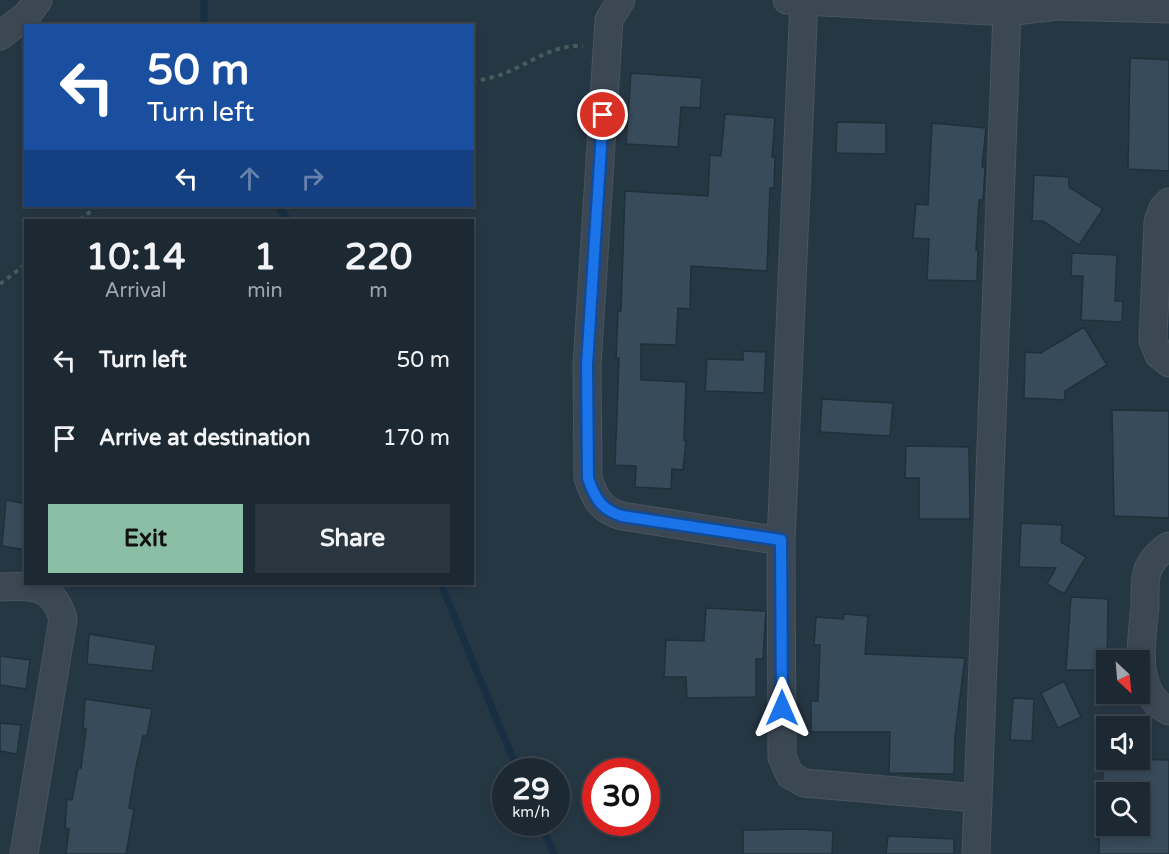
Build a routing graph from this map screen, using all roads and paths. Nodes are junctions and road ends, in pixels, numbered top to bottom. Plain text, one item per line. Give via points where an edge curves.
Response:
1 (38, 0) edge
2 (621, 0) edge
3 (795, 1) edge
4 (1169, 9) edge
5 (1007, 12) junction
6 (0, 36) edge
7 (608, 47) junction
8 (474, 82) edge
9 (1169, 202) edge
10 (95, 207) edge
11 (81, 219) edge
12 (24, 266) edge
13 (0, 284) edge
14 (1169, 363) edge
15 (781, 540) junction
16 (1169, 546) edge
17 (0, 587) edge
18 (1169, 711) edge
19 (977, 798) junction
20 (24, 854) edge
21 (976, 854) edge

1 - 6 street via 28,14
2 - 7 street via 609,20
3 - 5 street
3 - 15 street
4 - 5 street via 1057,6
5 - 19 street
7 - 8 path via 573,45
7 - 15 street via 587,365 588,478 594,496 610,512 622,516
9 - 14 street via 1158,222 1153,340 1159,355
10 - 11 path
12 - 13 path
15 - 19 street via 782,756 789,775 804,783
16 - 18 street via 1157,553 1147,571 1141,661 1145,683 1162,708
17 - 20 street via 37,586 53,597 63,620
19 - 21 street

